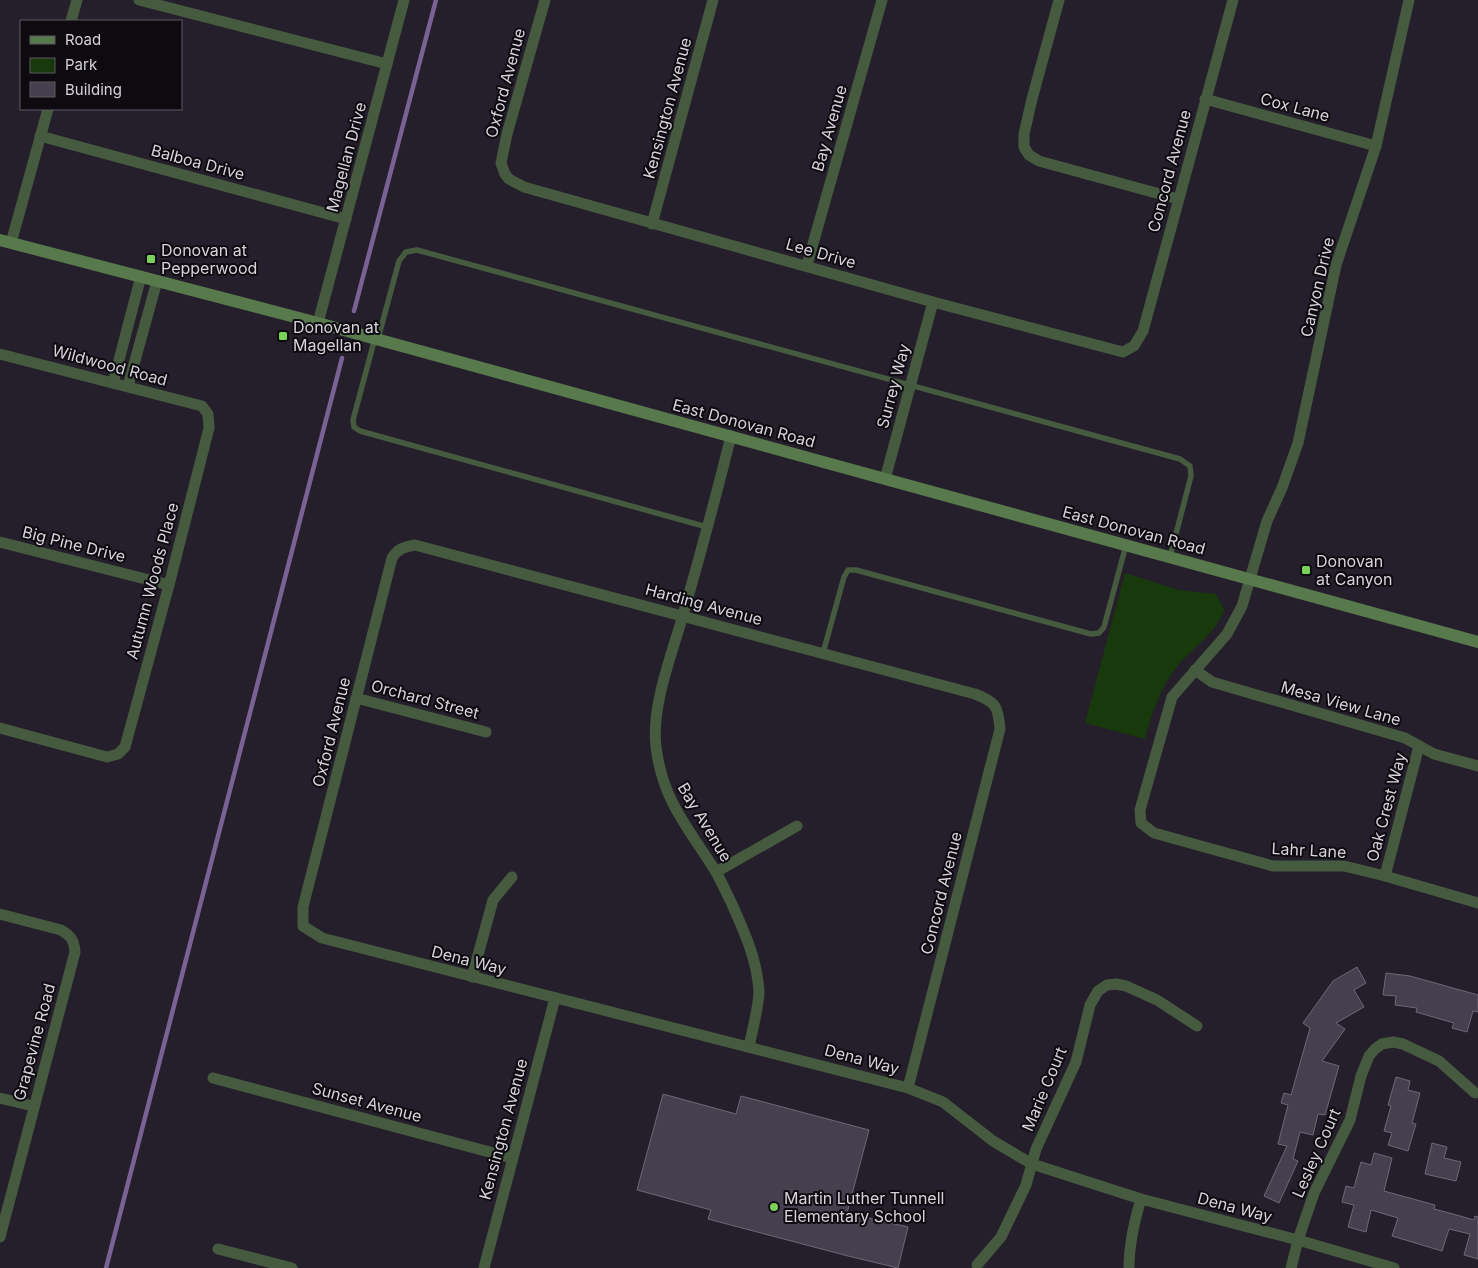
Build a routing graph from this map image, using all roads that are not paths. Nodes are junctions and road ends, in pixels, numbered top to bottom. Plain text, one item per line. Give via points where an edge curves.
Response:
1 (77, 0) edge
2 (139, 0) edge
3 (404, 0) edge
4 (545, 0) edge
5 (713, 0) edge
6 (882, 0) edge
7 (1058, 0) edge
8 (1233, 0) edge
9 (1409, 0) edge
10 (71, 20) edge
11 (387, 64) junction
12 (1205, 99) junction
13 (48, 110) edge
14 (40, 136) junction
15 (1376, 146) junction
16 (504, 174) joint
17 (1178, 199) junction
18 (346, 219) junction
19 (652, 224) junction
20 (6, 241) edge
21 (807, 265) junction
22 (141, 276) junction
23 (157, 280) junction
24 (933, 302) junction
25 (318, 323) junction
26 (377, 339) junction
27 (1132, 349) joint
28 (0, 354) edge
29 (114, 382) junction
30 (910, 385) junction
31 (128, 386) junction
32 (208, 414) joint
33 (731, 436) junction
34 (884, 478) junction
35 (707, 528) junction
36 (0, 542) edge
37 (1126, 545) junction
38 (400, 549) joint
39 (1170, 557) junction
40 (1249, 579) junction
41 (169, 585) junction
42 (683, 615) junction
43 (1478, 642) edge
44 (823, 653) junction
45 (1195, 670) junction
46 (356, 698) junction
47 (996, 705) joint
48 (0, 728) edge
49 (486, 732) dead end
50 (1419, 746) junction
51 (1478, 766) edge
52 (1141, 823) joint
53 (797, 826) dead end
54 (716, 872) junction
55 (1385, 876) junction
56 (512, 877) dead end
57 (1478, 903) edge
58 (0, 914) edge
59 (304, 926) joint
60 (472, 977) junction
61 (554, 998) junction
62 (1197, 1026) dead end
63 (749, 1047) junction
64 (213, 1078) dead end
65 (908, 1088) junction
66 (1475, 1093) dead end
67 (0, 1098) edge
68 (33, 1106) junction
69 (512, 1158) junction
70 (1032, 1164) junction
71 (1141, 1199) junction
72 (0, 1237) edge
73 (1298, 1240) junction
74 (218, 1250) dead end
75 (977, 1265) dead end
76 (292, 1268) edge
77 (484, 1268) edge
78 (1130, 1268) edge
79 (1292, 1268) edge
80 (1394, 1268) edge

1 - 10 street
2 - 11 street
3 - 11 street, Magellan Drive
4 - 16 street, Oxford Avenue via 507,134 501,163
5 - 19 street, Kensington Avenue
6 - 21 street, Bay Avenue
7 - 17 street via 1032,99 1024,147 1039,161
8 - 12 street, Concord Avenue
9 - 15 street, Canyon Drive
11 - 18 street, Magellan Drive
12 - 15 street, Cox Lane
12 - 17 street, Concord Avenue
13 - 14 street
14 - 18 street, Balboa Drive
14 - 20 street
15 - 40 street, Canyon Drive via 1336,265 1298,443 1266,521
16 - 19 street, Lee Drive via 524,187
17 - 27 street, Concord Avenue via 1143,331
18 - 25 street, Magellan Drive
19 - 21 street, Lee Drive
20 - 22 street, East Donovan Road
21 - 24 street, Lee Drive
22 - 23 street, East Donovan Road
22 - 29 street
23 - 25 street, East Donovan Road
23 - 31 street
24 - 27 street, Lee Drive via 1123,352
24 - 30 street, Surrey Way
25 - 26 street, East Donovan Road
26 - 30 lane via 400,261 406,252 417,250
26 - 33 street, East Donovan Road
26 - 35 lane via 353,420 354,427 360,431
28 - 29 street, Wildwood Road
29 - 31 street, Wildwood Road
30 - 34 street, Surrey Way
30 - 39 lane via 1180,459 1190,466 1192,476
31 - 32 street, Wildwood Road via 202,406
32 - 41 street, Autumn Woods Place via 208,428
33 - 34 street, East Donovan Road
33 - 35 street, Bay Avenue
34 - 37 street, East Donovan Road
35 - 42 street, Bay Avenue
36 - 41 street, Big Pine Drive
37 - 39 street, East Donovan Road
37 - 44 lane via 1104,627 1099,633 1091,634 848,570
38 - 42 street, Harding Avenue via 415,546
38 - 46 street, Oxford Avenue via 392,558
39 - 40 street, East Donovan Road
40 - 43 street, East Donovan Road
40 - 45 street, Canyon Drive via 1242,606 1227,634
41 - 48 street, Autumn Woods Place via 125,746 118,754 107,757
42 - 44 street, Harding Avenue
42 - 54 street, Bay Avenue via 665,676 657,718 656,746 671,802
44 - 47 street, Harding Avenue via 975,694
45 - 50 street, Mesa View Lane via 1212,682 1405,738
45 - 52 street, Canyon Drive via 1172,697 1140,810
46 - 49 street, Orchard Street
46 - 59 street, Oxford Avenue via 303,907
47 - 65 street, Concord Avenue via 1000,729
50 - 51 street, Mesa View Lane via 1434,754
50 - 55 street, Oak Crest Way
52 - 55 street, Lahr Lane via 1154,833 1273,866 1344,866
53 - 54 street
54 - 63 street, Bay Avenue via 746,934 755,963 759,993
55 - 57 street, Lahr Lane
56 - 60 street via 494,900
58 - 68 street, Grapevine Road via 61,930 74,942 75,952
59 - 60 street, Dena Way via 322,938
60 - 61 street, Dena Way
61 - 63 street, Dena Way
61 - 69 street, Kensington Avenue
62 - 70 street, Marie Court via 1157,1000 1126,986 1107,985 1098,991 1090,1005 1076,1062
63 - 65 street, Dena Way
64 - 69 street, Sunset Avenue
65 - 70 street, Dena Way via 943,1102 993,1141
66 - 73 street, Lesley Court via 1439,1061 1403,1044 1382,1044 1374,1050 1361,1076 1350,1120 1314,1193
67 - 68 street
68 - 72 street, Grapevine Road
69 - 77 street, Kensington Avenue
70 - 71 street, Dena Way
70 - 75 street, Marie Court via 1026,1185 1001,1237
71 - 73 street, Dena Way
71 - 78 street via 1129,1251
73 - 79 street, Lesley Court
73 - 80 street, Dena Way
74 - 76 street

